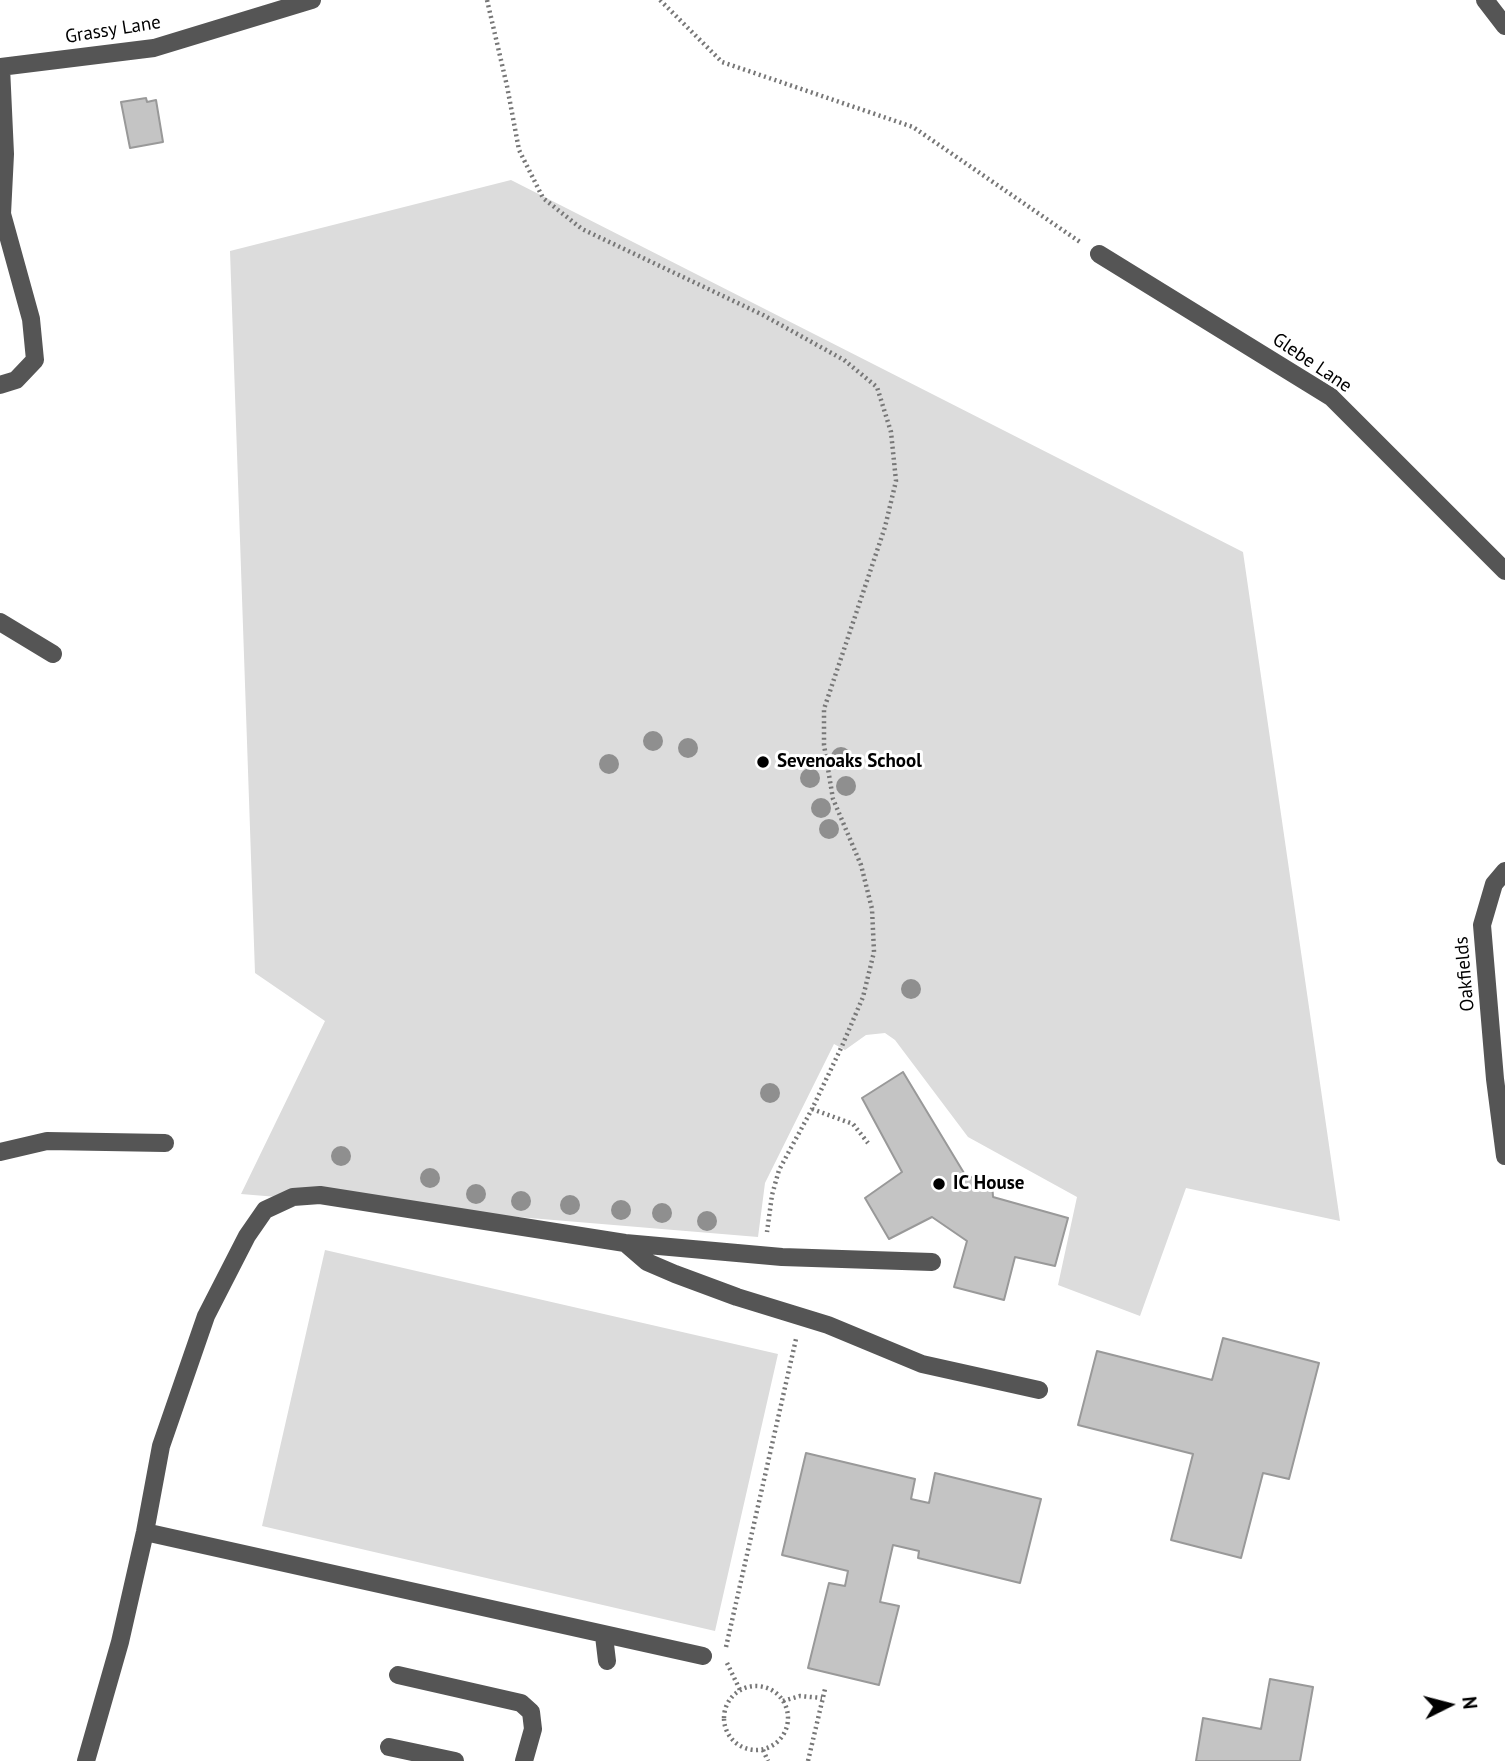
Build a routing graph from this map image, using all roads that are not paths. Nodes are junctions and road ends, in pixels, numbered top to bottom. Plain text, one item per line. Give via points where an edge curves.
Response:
1 (312, 0) edge
2 (1485, 0) edge
3 (1505, 26) edge
4 (1, 67) edge
5 (1099, 254) road end
6 (0, 385) edge
7 (1505, 571) edge
8 (0, 622) edge
9 (53, 654) dead end
10 (1505, 871) edge
11 (164, 1143) dead end
12 (0, 1152) edge
13 (1505, 1156) edge
14 (625, 1243) junction
15 (932, 1262) dead end
16 (1039, 1390) dead end
17 (145, 1532) junction
18 (604, 1636) junction
19 (703, 1657) dead end
20 (607, 1661) dead end
21 (398, 1675) dead end
22 (389, 1747) dead end
23 (86, 1761) edge
24 (455, 1761) edge
25 (524, 1761) edge

1 - 4 street, Grassy Lane via 154,48
2 - 3 street
4 - 6 street via 2,214 31,319 35,360 16,380
5 - 7 street, Glebe Lane via 1331,397
8 - 9 street
10 - 13 street, Oakfields via 1494,884 1482,925
11 - 12 street via 47,1141
14 - 15 street via 782,1257
14 - 16 street via 647,1262 675,1274 828,1325 922,1364
14 - 17 street via 320,1195 293,1196 265,1210 206,1315 162,1446
17 - 18 street
17 - 23 street
18 - 19 street
18 - 20 street
21 - 25 street via 521,1703 531,1712 533,1729
22 - 24 street

